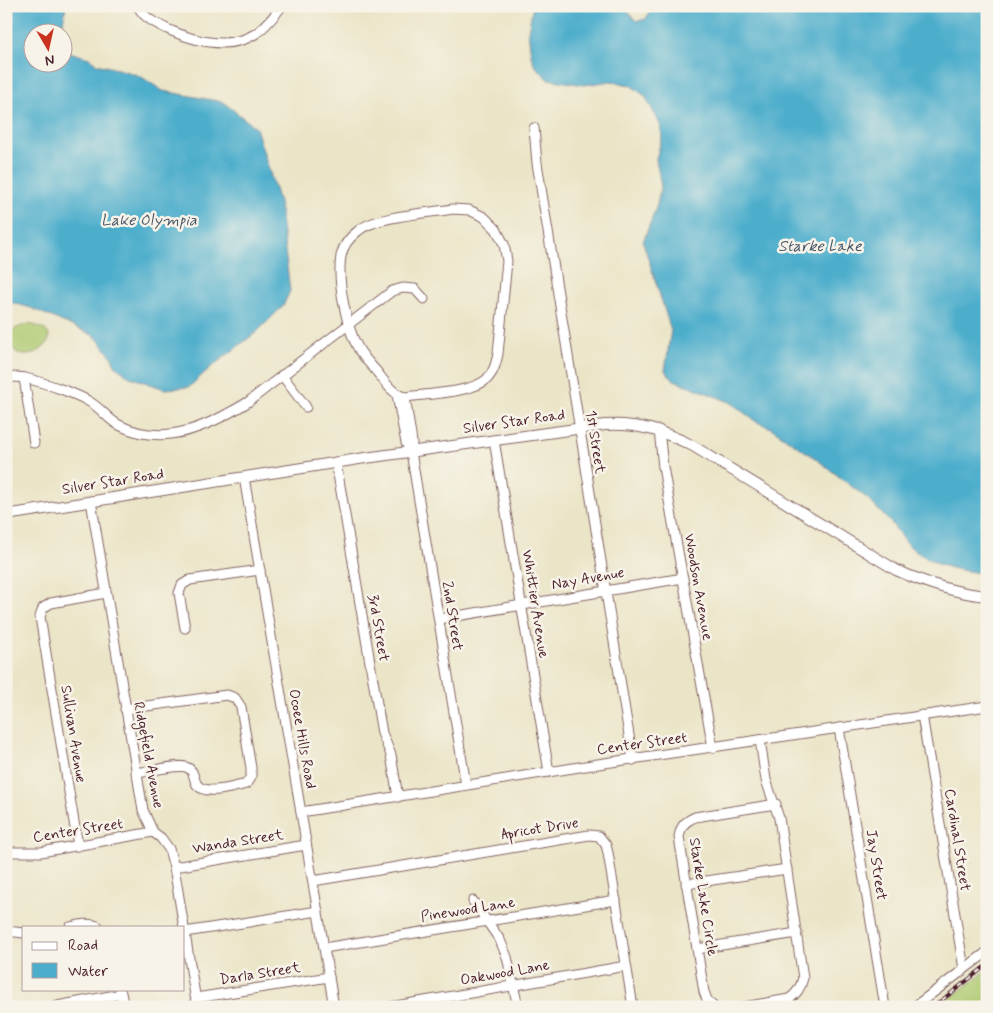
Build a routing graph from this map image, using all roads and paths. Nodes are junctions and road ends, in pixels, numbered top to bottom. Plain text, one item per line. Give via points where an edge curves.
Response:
1 (138, 6) edge
2 (282, 6) edge
3 (534, 128) dead end
4 (424, 299) dead end
5 (348, 324) junction
6 (282, 376) junction
7 (6, 377) edge
8 (24, 378) junction
9 (401, 396) junction
10 (306, 407) dead end
11 (579, 428) junction
12 (659, 430) junction
13 (494, 440) junction
14 (34, 443) dead end
15 (411, 452) junction
16 (336, 462) junction
17 (244, 477) junction
18 (91, 501) junction
19 (6, 515) edge
20 (260, 570) junction
21 (683, 578) junction
22 (605, 590) junction
23 (106, 593) junction
24 (987, 596) edge
25 (521, 605) junction
26 (439, 619) junction
27 (185, 628) dead end
28 (987, 706) edge
29 (125, 709) junction
30 (922, 715) junction
31 (839, 728) junction
32 (760, 740) junction
33 (713, 748) junction
34 (633, 760) junction
35 (549, 772) junction
36 (136, 773) junction
37 (466, 785) junction
38 (398, 797) junction
39 (776, 804) junction
40 (300, 812) junction
41 (153, 832) junction
42 (306, 845) junction
43 (78, 846) junction
44 (6, 852) edge
45 (174, 866) junction
46 (787, 869) junction
47 (312, 881) junction
48 (686, 884) junction
49 (616, 900) junction
50 (473, 901) dead end
51 (318, 910) junction
52 (488, 921) junction
53 (75, 926) edge
54 (97, 926) edge
55 (184, 926) edge
56 (6, 930) edge
57 (22, 932) edge
58 (185, 932) edge
59 (797, 933) junction
60 (324, 948) junction
61 (697, 949) junction
62 (987, 952) edge
63 (626, 966) junction
64 (964, 969) junction
65 (329, 977) junction
66 (515, 986) junction
67 (121, 992) edge
68 (196, 1002) edge
69 (52, 1007) edge
70 (124, 1007) edge
71 (334, 1007) edge
72 (390, 1007) edge
73 (518, 1007) edge
74 (633, 1007) edge
75 (714, 1007) edge
76 (744, 1007) edge
77 (885, 1007) edge
78 (914, 1007) edge

1 - 2 street via 151,21 184,37 205,42 236,41 254,34
3 - 11 street, 1st Street
4 - 5 street via 414,289 392,291
5 - 6 street
5 - 9 street via 359,350 390,388
5 - 9 street via 340,274 342,254 348,240 360,229 375,222 453,209 469,210 484,217 496,229 504,244 507,261 495,367 488,378 474,387
6 - 8 street via 226,416 198,429 152,435 117,424 92,403 70,393
6 - 10 street
7 - 8 street
8 - 14 street
9 - 15 street, 2nd Street via 412,442
11 - 12 main road, Silver Star Road via 620,424
11 - 13 main road, Silver Star Road
11 - 22 street, 1st Street
12 - 21 street, Woodson Avenue
12 - 24 main road, Silver Star Road via 693,446 896,570 946,589
13 - 15 main road, Silver Star Road
13 - 25 street, Whittier Avenue
15 - 16 main road, Silver Star Road
15 - 26 street, 2nd Street
16 - 17 main road, Silver Star Road
16 - 38 street, 3rd Street via 382,733
17 - 18 main road, Silver Star Road
17 - 20 street, Ocoee Hills Road
18 - 19 main road, Silver Star Road
18 - 23 street, Ridgefield Avenue
20 - 27 street via 190,580 182,585 180,593
20 - 40 street, Ocoee Hills Road
21 - 22 street, Nay Avenue
21 - 33 street, Woodson Avenue
22 - 25 street, Nay Avenue
22 - 34 street, 1st Street
23 - 29 street, Ridgefield Avenue
23 - 43 street, Sullivan Avenue via 51,603 43,608 40,616
25 - 26 street, Nay Avenue
25 - 35 street, Whittier Avenue
26 - 37 street, 2nd Street
28 - 30 street, Center Street
29 - 36 street, Ridgefield Avenue
29 - 36 street via 227,694 235,698 241,707 251,768 246,784 209,791 201,789 194,773 186,768
30 - 31 street, Center Street
30 - 64 street, Cardinal Street
31 - 32 street, Center Street
31 - 77 street, Jay Street
32 - 33 street, Center Street
32 - 39 street via 766,780
33 - 34 street, Center Street
34 - 35 street, Center Street
35 - 37 street, Center Street
36 - 41 street, Ridgefield Avenue via 143,810
37 - 38 street, Center Street
38 - 40 street, Center Street
39 - 46 street
39 - 48 street, Starke Lake Circle via 694,816 685,822 679,838
40 - 42 street, Ocoee Hills Road
41 - 43 street, Center Street
41 - 45 street, Ridgefield Avenue via 169,849
42 - 45 street, Wanda Street
42 - 47 street, Ocoee Hills Road
43 - 44 street, Center Street via 41,852
45 - 55 street, Ridgefield Avenue
46 - 48 street
46 - 59 street
47 - 49 street, Apricot Drive via 588,835 599,836 606,846
47 - 51 street, Ocoee Hills Road
48 - 61 street, Starke Lake Circle
49 - 52 street, Pinewood Lane
49 - 63 street, Apricot Drive
50 - 52 street
51 - 58 street
51 - 60 street, Ocoee Hills Road
52 - 60 street, Pinewood Lane
52 - 66 street via 500,940
53 - 54 street
56 - 57 street
58 - 68 street, Ridgefield Avenue
59 - 61 street
59 - 76 street via 803,978 795,995 789,999
60 - 65 street, Ocoee Hills Road
61 - 75 street, Starke Lake Circle via 704,992
62 - 64 street
63 - 66 street, Oakwood Lane
63 - 74 street, Apricot Drive
64 - 78 street
65 - 68 street, Darla Street
65 - 71 street, Ocoee Hills Road
66 - 72 street, Oakwood Lane
66 - 73 street
67 - 69 street
67 - 70 street

